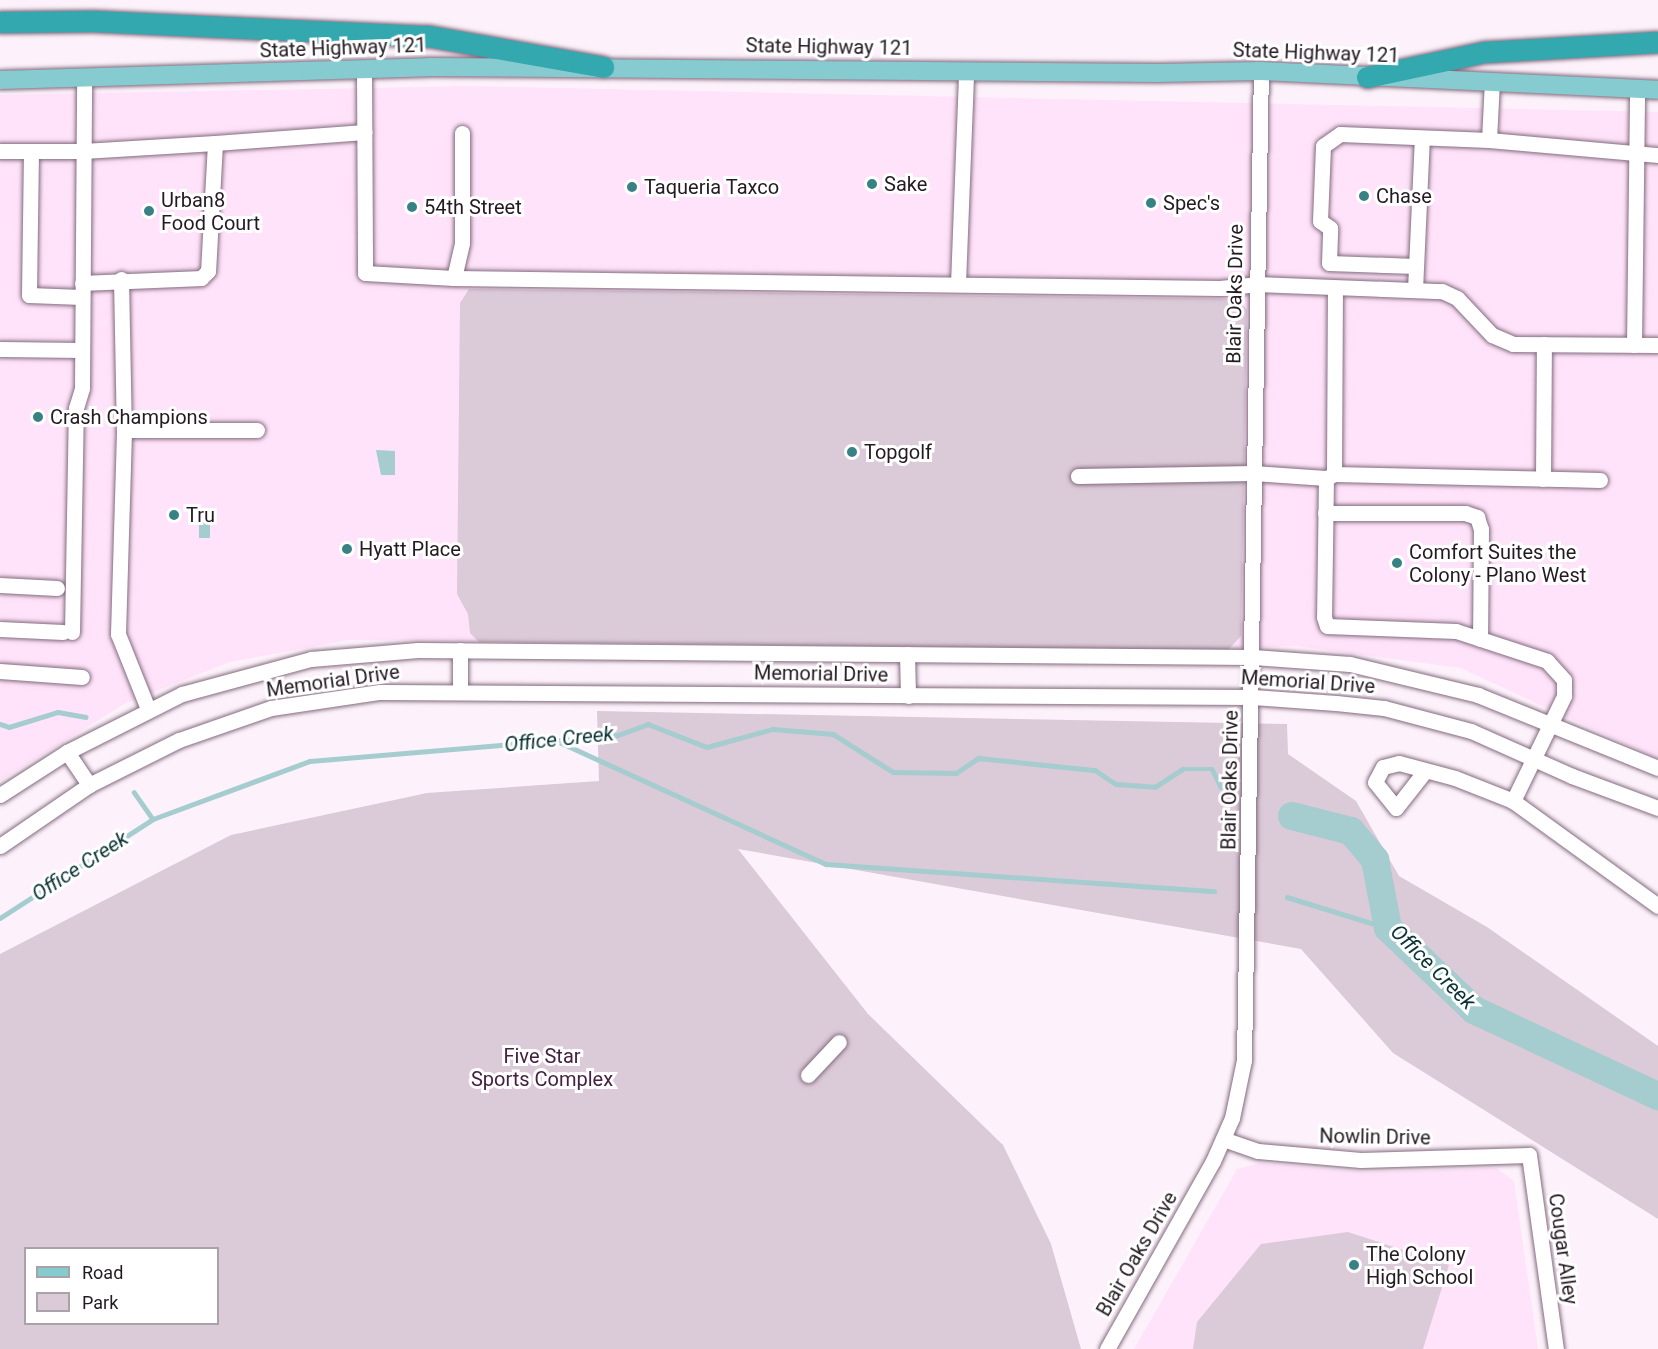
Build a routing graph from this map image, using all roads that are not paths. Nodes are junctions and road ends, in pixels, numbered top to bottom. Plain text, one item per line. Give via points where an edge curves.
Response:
1 (0, 22) edge
2 (1658, 42) edge
3 (603, 67) junction
4 (364, 70) junction
5 (966, 71) junction
6 (1261, 71) junction
7 (1367, 77) junction
8 (84, 78) junction
9 (0, 80) edge
10 (1492, 81) junction
11 (1637, 89) junction
12 (1658, 90) edge
13 (365, 132) junction
14 (462, 133) dead end
15 (1422, 138) junction
16 (1489, 140) junction
17 (215, 143) junction
18 (0, 151) edge
19 (30, 151) junction
20 (83, 151) junction
21 (1635, 155) junction
22 (1658, 155) edge
23 (1416, 266) junction
24 (454, 278) junction
25 (121, 279) junction
26 (958, 284) junction
27 (1256, 284) junction
28 (82, 290) junction
29 (1335, 290) junction
30 (1415, 290) junction
31 (1544, 344) junction
32 (1634, 345) junction
33 (1658, 345) edge
34 (0, 349) edge
35 (82, 350) junction
36 (124, 430) junction
37 (258, 430) dead end
38 (1253, 473) junction
39 (1078, 476) dead end
40 (1330, 476) junction
41 (1543, 479) junction
42 (1600, 480) dead end
43 (1325, 513) junction
44 (0, 585) edge
45 (57, 588) dead end
46 (0, 629) edge
47 (1480, 639) junction
48 (460, 650) junction
49 (907, 654) junction
50 (1253, 657) junction
51 (0, 671) edge
52 (82, 677) dead end
53 (460, 692) junction
54 (908, 696) junction
55 (1253, 697) junction
56 (148, 709) junction
57 (1552, 723) junction
58 (67, 752) junction
59 (1535, 759) junction
60 (1658, 768) edge
61 (1425, 771) dead end
62 (89, 785) junction
63 (0, 795) edge
64 (1513, 801) junction
65 (1658, 808) edge
66 (0, 846) edge
67 (1658, 906) edge
68 (839, 1042) dead end
69 (808, 1075) dead end
70 (1223, 1139) junction
71 (1529, 1155) joint
72 (1107, 1349) edge
73 (1556, 1349) edge

1 - 3 highway via 93,21 428,36
2 - 7 highway via 1485,52
3 - 4 main road, State Highway 121
3 - 5 main road, State Highway 121
4 - 8 main road, State Highway 121
4 - 13 street
5 - 6 main road, State Highway 121
5 - 26 street
6 - 7 main road, State Highway 121
6 - 27 street, Blair Oaks Drive
7 - 10 main road, State Highway 121
8 - 9 main road, State Highway 121
8 - 20 street
10 - 11 main road, State Highway 121
10 - 16 street
11 - 12 main road, State Highway 121
11 - 21 street
13 - 17 street
13 - 24 street via 365,273
14 - 24 street via 462,243
15 - 16 street
15 - 23 street
15 - 23 street via 1340,134 1323,146 1320,221 1330,228 1329,263
16 - 21 street
17 - 20 street
17 - 25 street via 208,271 201,278
18 - 19 street
19 - 20 street
19 - 28 street via 29,295
20 - 28 street
21 - 22 street
21 - 32 street
23 - 30 street
24 - 26 street
25 - 28 street
25 - 36 street
26 - 27 street via 1220,288
27 - 29 street
27 - 38 street, Blair Oaks Drive
28 - 35 street
29 - 30 street
29 - 40 street
30 - 31 street via 1442,291 1456,298 1492,335 1513,344
31 - 32 street
31 - 41 street
32 - 33 street
34 - 35 street
35 - 46 street via 82,388 76,408 68,632
36 - 37 street
36 - 56 street via 118,634
38 - 39 street
38 - 40 street
38 - 50 street, Blair Oaks Drive
40 - 41 street
40 - 43 street
41 - 42 street
43 - 47 street via 1327,626 1456,631
43 - 47 street via 1465,513 1477,517 1481,529
44 - 45 street
47 - 57 street via 1547,661 1557,669 1564,680 1564,696
48 - 49 street, Memorial Drive
48 - 53 street
48 - 56 street, Memorial Drive via 361,652 311,659 221,681
49 - 50 street, Memorial Drive
49 - 54 street
50 - 55 street, Blair Oaks Drive
50 - 57 street, Memorial Drive via 1350,664 1478,695
51 - 52 street
53 - 54 street, Memorial Drive
53 - 62 street, Memorial Drive via 380,692 271,708 179,740
54 - 55 street, Memorial Drive
55 - 59 street, Memorial Drive via 1383,708 1471,731
55 - 70 street, Blair Oaks Drive via 1247,1029 1232,1118
56 - 58 street, Memorial Drive
57 - 59 street
57 - 60 street, Memorial Drive
58 - 62 street
58 - 63 street, Memorial Drive
59 - 64 street
59 - 65 street, Memorial Drive
61 - 64 street
62 - 66 street, Memorial Drive
64 - 67 street
68 - 69 street
70 - 71 street, Nowlin Drive via 1258,1151 1361,1161
70 - 72 street, Blair Oaks Drive
71 - 73 street, Cougar Alley

